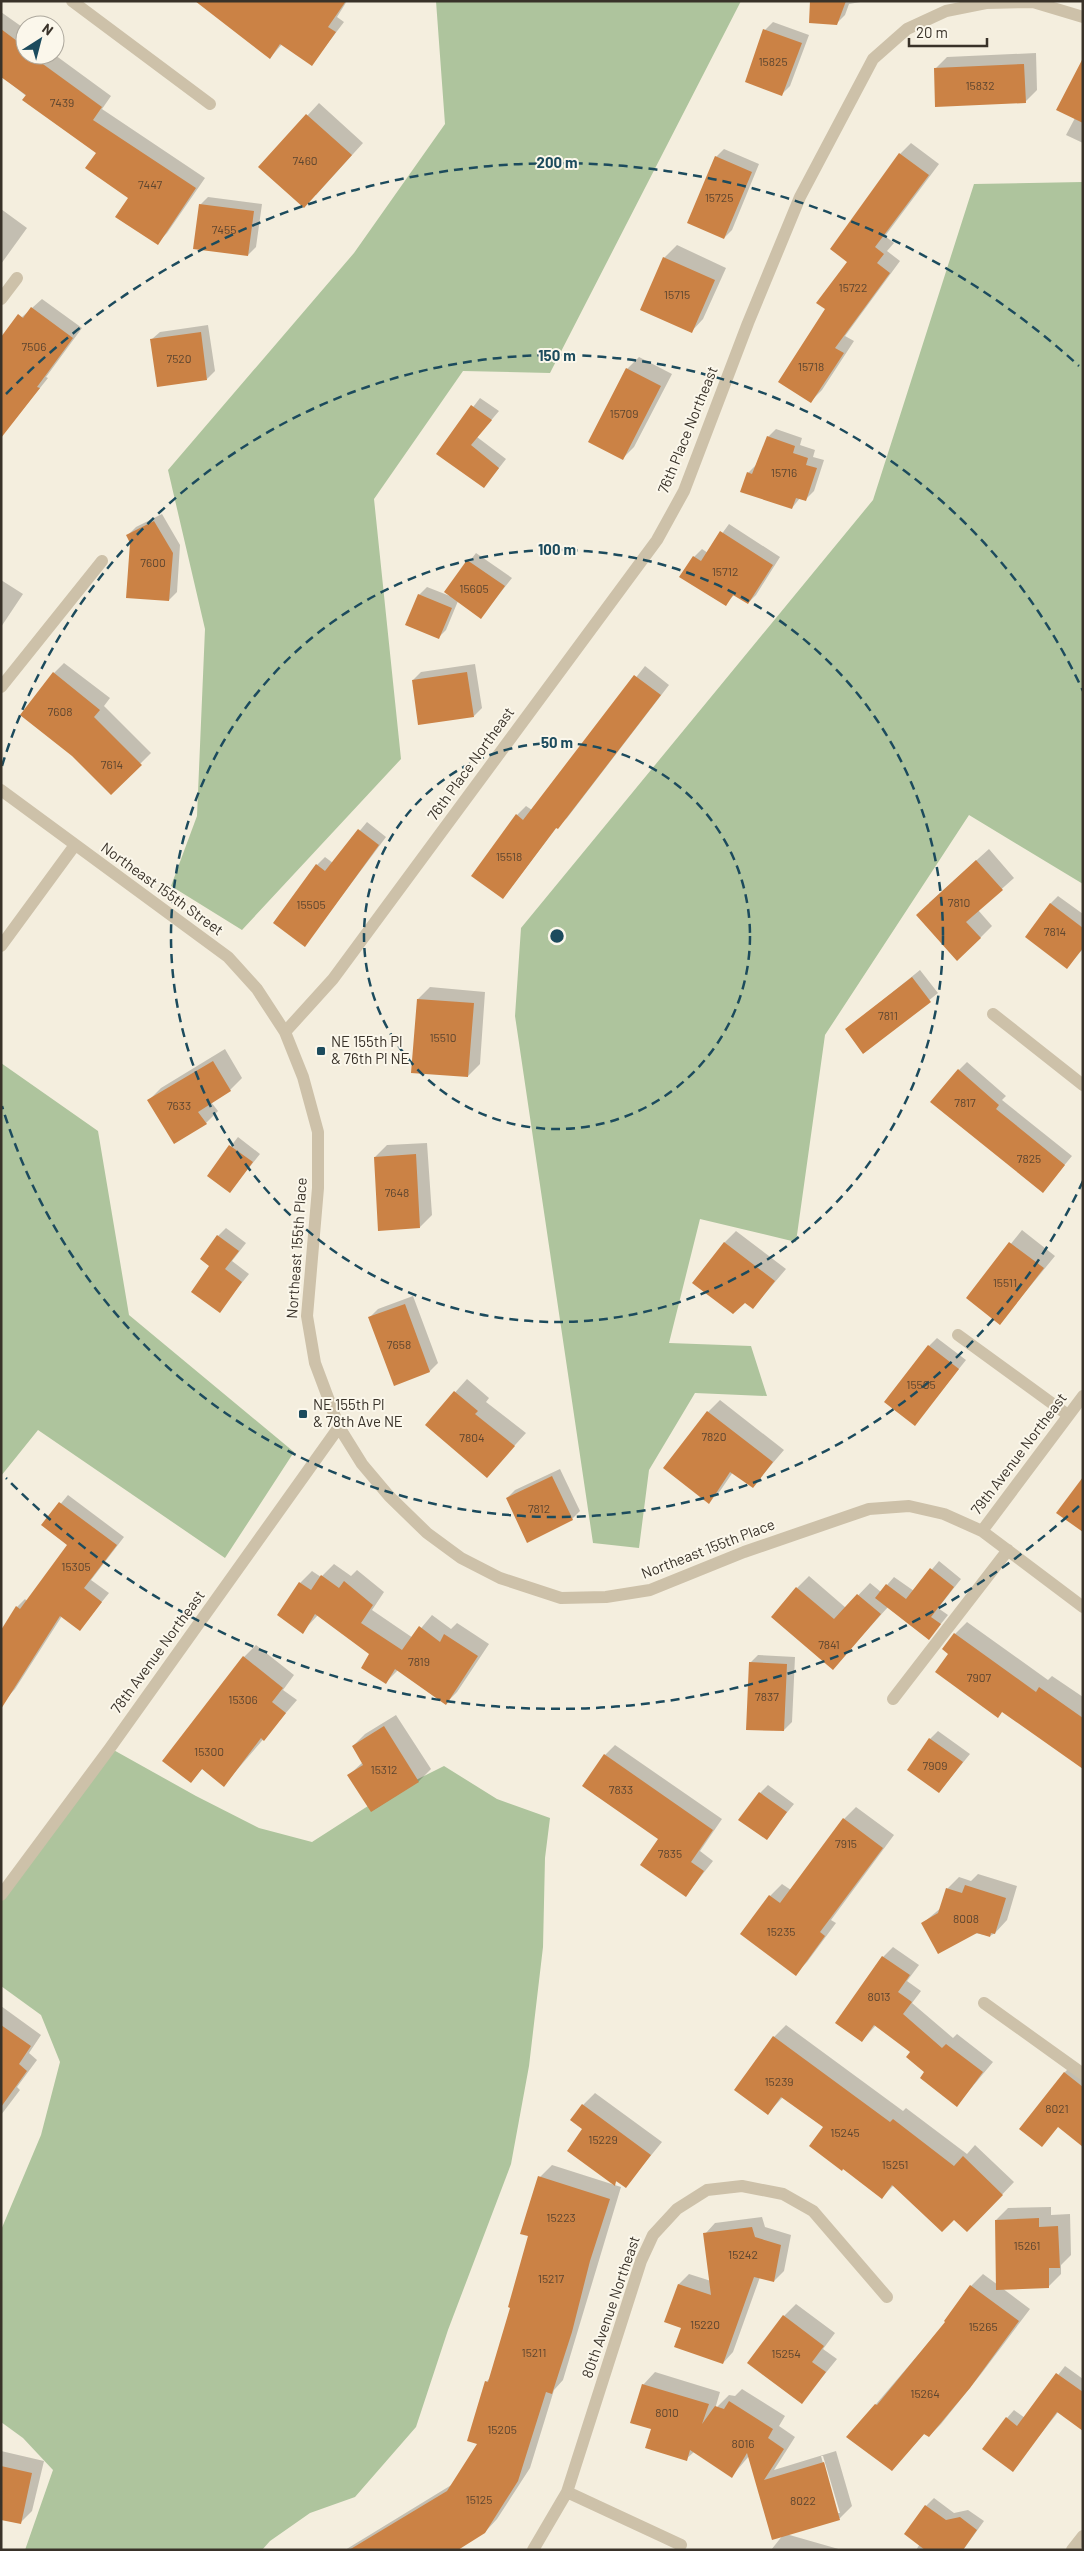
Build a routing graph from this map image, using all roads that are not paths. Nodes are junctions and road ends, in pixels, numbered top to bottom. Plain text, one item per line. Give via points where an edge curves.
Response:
1 (72, 1) edge
2 (1065, 6) edge
3 (1083, 17) edge
4 (210, 104) dead end
5 (17, 278) dead end
6 (1, 299) edge
7 (102, 561) dead end
8 (1, 687) edge
9 (1, 790) edge
10 (75, 845) junction
11 (1, 946) edge
12 (993, 1014) dead end
13 (285, 1032) junction
14 (1083, 1086) edge
15 (958, 1335) dead end
16 (1083, 1396) edge
17 (1068, 1415) junction
18 (339, 1427) junction
19 (982, 1531) junction
20 (1008, 1550) junction
21 (1083, 1607) edge
22 (893, 1699) dead end
23 (1, 1895) edge
24 (984, 2003) dead end
25 (1083, 2074) edge
26 (887, 2297) dead end
27 (567, 2492) junction
28 (1083, 2536) edge
29 (681, 2545) dead end
30 (533, 2550) edge
31 (1072, 2550) edge

1 - 4 street
2 - 3 street, 76th Place Northeast
2 - 13 street, 76th Place Northeast via 1033,2 986,3 946,12 907,30 873,59 800,197 684,491 657,540 333,979
5 - 6 street
7 - 8 street
9 - 10 street, Northeast 155th Street
10 - 11 street
10 - 13 street, Northeast 155th Street via 228,957 257,989
12 - 14 street
13 - 18 street, Northeast 155th Place via 318,1132 318,1188 307,1316 315,1363
15 - 17 street
16 - 17 street, 79th Avenue Northeast
17 - 19 street, 79th Avenue Northeast
18 - 19 street, Northeast 155th Place via 389,1496 427,1533 460,1558 500,1578 561,1598 606,1597 650,1590 744,1552 869,1509 909,1506 944,1514
18 - 23 street, 78th Avenue Northeast
19 - 20 street
20 - 21 street
20 - 22 street
24 - 25 street
26 - 27 street, 80th Avenue Northeast via 813,2211 783,2194 758,2189 742,2186 706,2190 677,2209 653,2235 641,2261
27 - 29 street
27 - 30 street, 80th Avenue Northeast
28 - 31 street

